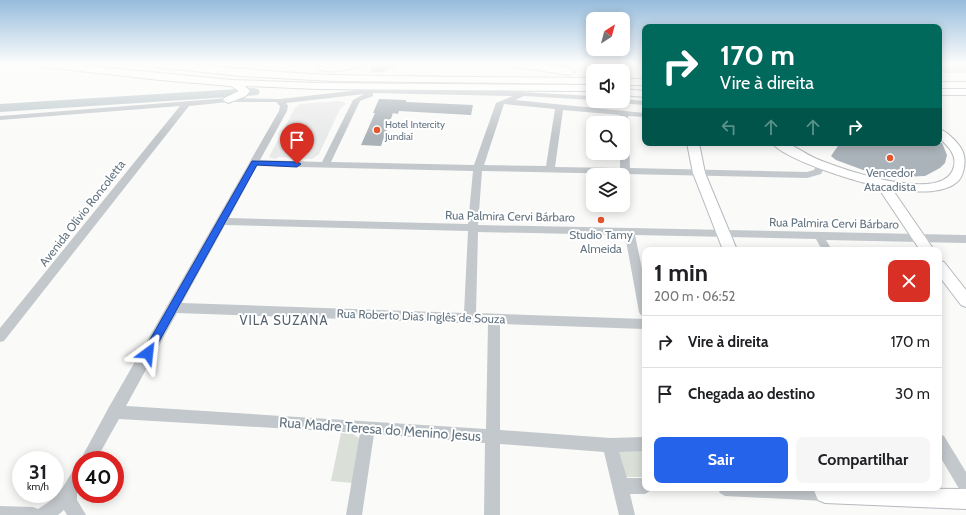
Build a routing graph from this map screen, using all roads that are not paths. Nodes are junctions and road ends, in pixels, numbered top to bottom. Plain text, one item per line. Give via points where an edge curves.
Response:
1 (240, 88) edge
2 (378, 92) junction
3 (474, 92) junction
4 (942, 92) edge
5 (966, 92) edge
6 (630, 93) edge
7 (528, 94) junction
8 (642, 94) edge
9 (586, 97) edge
10 (232, 99) junction
11 (275, 100) junction
12 (502, 102) junction
13 (630, 102) edge
14 (642, 103) edge
15 (185, 105) junction
16 (559, 106) junction
17 (624, 113) junction
18 (642, 115) edge
19 (0, 118) edge
20 (942, 135) edge
21 (694, 146) edge
22 (783, 146) edge
23 (254, 163) junction
24 (325, 165) junction
25 (821, 165) junction
26 (478, 168) junction
27 (625, 168) edge
28 (550, 170) junction
29 (586, 171) edge
30 (630, 172) edge
31 (699, 173) junction
32 (882, 184) junction
33 (222, 221) junction
34 (474, 228) junction
35 (629, 231) junction
36 (723, 233) junction
37 (819, 236) junction
38 (918, 238) junction
39 (966, 239) edge
40 (729, 247) edge
41 (825, 247) edge
42 (925, 247) edge
43 (942, 270) edge
44 (642, 297) edge
45 (966, 301) edge
46 (174, 308) junction
47 (470, 318) junction
48 (494, 318) junction
49 (642, 324) edge
50 (0, 338) edge
51 (114, 412) junction
52 (368, 427) junction
53 (492, 436) junction
54 (642, 444) edge
55 (610, 445) junction
56 (942, 446) edge
57 (93, 451) edge
58 (621, 486) junction
59 (642, 486) edge
60 (966, 487) edge
61 (72, 488) edge
62 (840, 491) edge
63 (69, 493) junction
64 (966, 499) edge
65 (0, 514) edge
66 (33, 515) edge
67 (43, 515) edge
68 (78, 515) edge
69 (354, 515) edge
70 (492, 515) edge
71 (627, 515) edge

1 - 10 main road via 245,91
2 - 3 street
2 - 11 street
2 - 24 street via 356,100
3 - 7 street
3 - 12 street
4 - 5 main road
6 - 8 main road
7 - 9 street
7 - 12 street
10 - 11 street
10 - 15 street
11 - 23 street via 284,106 283,111
12 - 16 street
12 - 26 street
13 - 14 street
15 - 19 street
15 - 50 street, Avenida Olívio Roncoletta
16 - 17 street
16 - 28 street
17 - 18 street
17 - 27 street
20 - 32 main road via 958,153 960,168 951,181 942,186 929,188
21 - 31 main road
22 - 25 main road
23 - 24 street
23 - 33 street
24 - 26 street
25 - 31 street via 818,172 807,175
25 - 32 main road
26 - 28 street
26 - 34 street
28 - 29 street
30 - 31 street
31 - 36 main road
32 - 38 main road
33 - 34 street, Rua Palmira Cervi Bárbaro
33 - 46 street
34 - 35 street, Rua Palmira Cervi Bárbaro
34 - 47 street
35 - 36 street, Rua Palmira Cervi Bárbaro
35 - 44 street
36 - 37 street, Rua Palmira Cervi Bárbaro
36 - 40 main road
37 - 38 street, Rua Palmira Cervi Bárbaro
37 - 41 street
38 - 39 street, Rua Palmira Cervi Bárbaro
38 - 42 main road
43 - 45 main road
46 - 47 street, Rua Roberto Dias Inglês de Souza
46 - 51 street
47 - 48 street, Rua Roberto Dias Inglês de Souza
48 - 49 street, Rua Roberto Dias Inglês de Souza
48 - 53 street
51 - 52 street, Rua Madre Teresa do Menino Jesus
51 - 57 street
52 - 53 street, Rua Madre Teresa do Menino Jesus
52 - 69 street
53 - 55 street, Rua Madre Teresa do Menino Jesus
53 - 70 street
54 - 55 street, Rua Madre Teresa do Menino Jesus
55 - 58 street
56 - 60 street
58 - 59 street
58 - 71 street
61 - 63 street
62 - 64 main road
63 - 67 street via 61,504
63 - 68 street via 68,503
65 - 66 street

